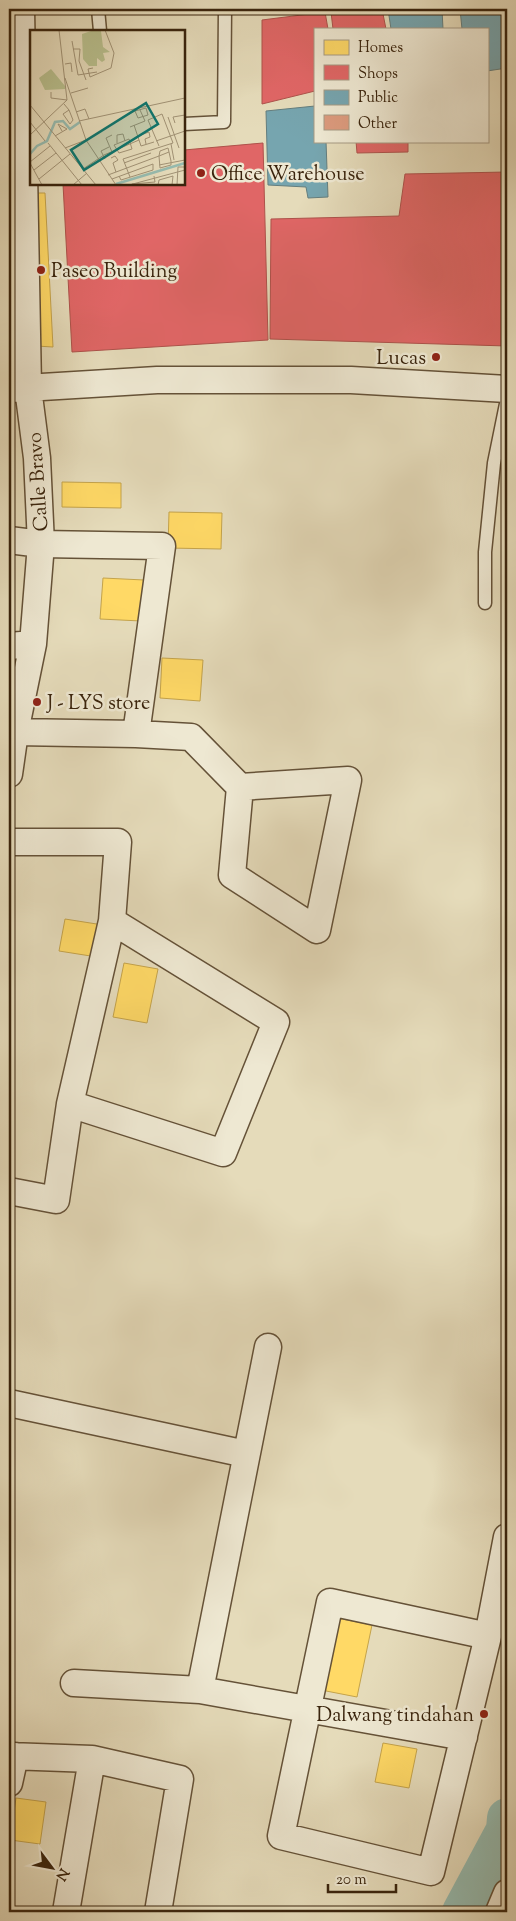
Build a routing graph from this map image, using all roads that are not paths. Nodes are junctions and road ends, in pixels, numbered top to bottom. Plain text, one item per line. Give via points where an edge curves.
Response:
1 (21, 9) edge
2 (98, 9) edge
3 (225, 9) edge
4 (100, 30) edge
5 (185, 124) edge
6 (18, 389) edge
7 (507, 389) edge
8 (507, 399) edge
9 (9, 540) edge
10 (41, 544) junction
11 (485, 603) dead end
12 (21, 645) edge
13 (15, 732) junction
14 (136, 734) junction
15 (9, 774) edge
16 (240, 787) junction
17 (9, 842) edge
18 (112, 921) junction
19 (70, 1104) junction
20 (9, 1191) edge
21 (268, 1347) dead end
22 (9, 1403) edge
23 (246, 1454) junction
24 (507, 1537) edge
25 (488, 1636) junction
26 (74, 1683) dead end
27 (200, 1690) junction
28 (308, 1710) junction
29 (464, 1737) junction
30 (12, 1756) edge
31 (92, 1759) junction
32 (9, 1784) edge
33 (507, 1893) edge
34 (66, 1912) edge
35 (158, 1912) edge
36 (499, 1912) edge

1 - 6 street, Calle Bravo
2 - 4 lane
3 - 5 lane via 224,122
6 - 7 street via 157,380 351,380
6 - 10 street, Calle Bravo via 37,458
8 - 11 lane via 494,463 485,552
9 - 10 street
10 - 12 street, Calle Bravo
10 - 14 street via 162,546
12 - 13 street, Calle Bravo
13 - 14 street
13 - 15 street, Calle Bravo
14 - 16 street via 191,737
16 - 16 street via 232,875 317,930 348,780
17 - 18 street via 118,842
18 - 19 street
18 - 19 street via 276,1022 223,1153
19 - 20 street via 56,1200
21 - 23 street
22 - 23 street
23 - 27 street
24 - 25 street
25 - 28 street via 330,1602
25 - 29 street
26 - 27 street
27 - 28 street
28 - 29 street
28 - 29 street via 281,1836 432,1872
30 - 31 street
30 - 32 street
31 - 34 street
31 - 35 street via 180,1778
33 - 36 street

